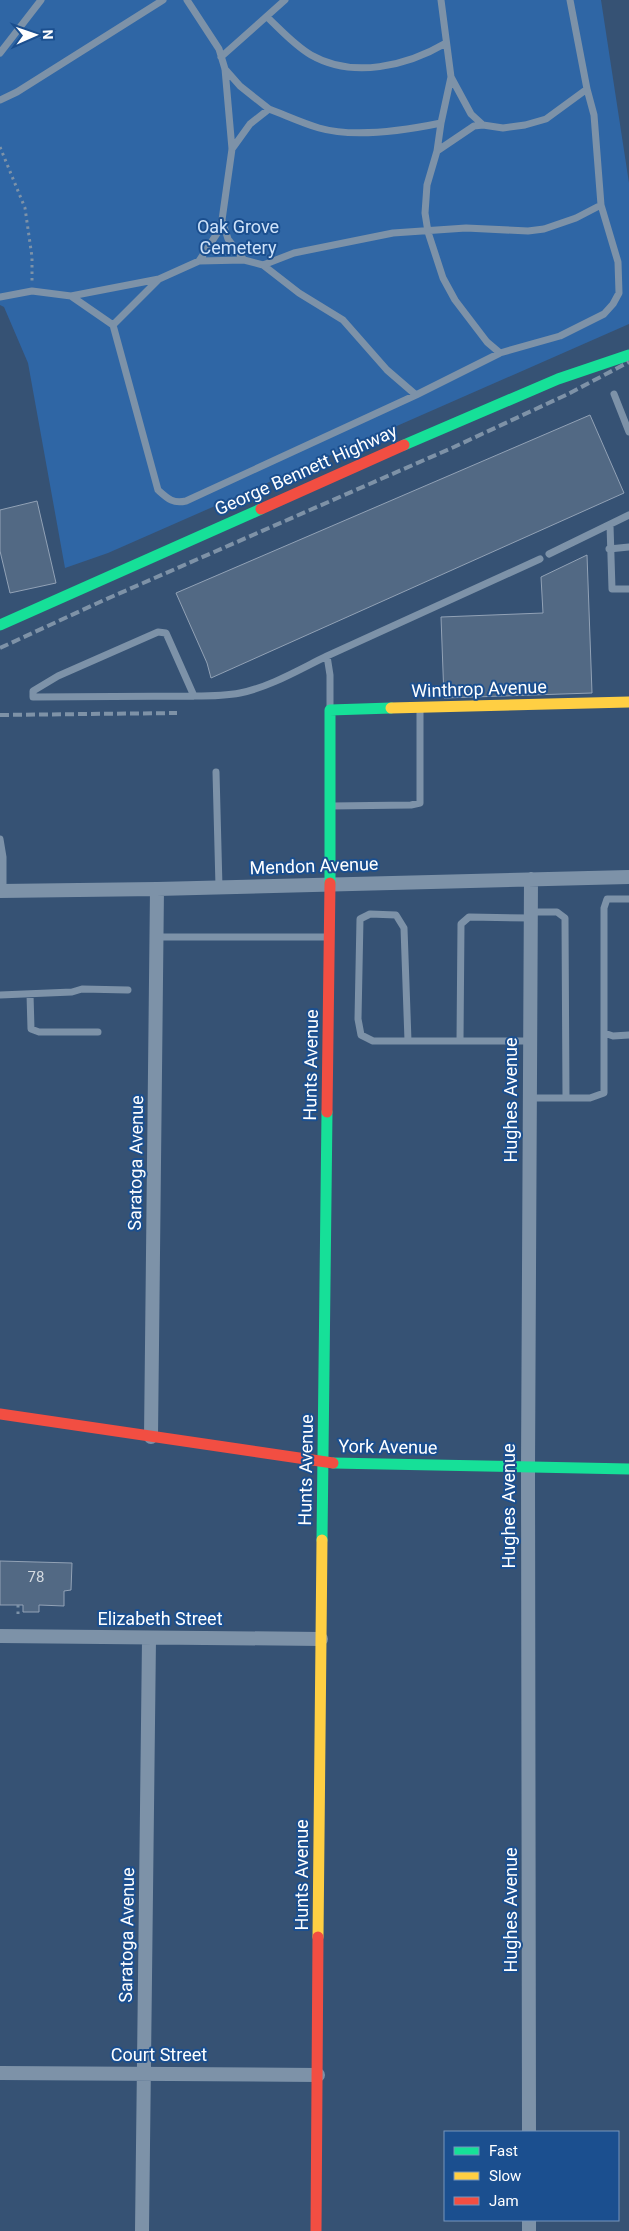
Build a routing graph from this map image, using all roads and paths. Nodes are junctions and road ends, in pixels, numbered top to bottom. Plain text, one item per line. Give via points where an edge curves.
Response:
1 (40, 0) edge
2 (163, 0) edge
3 (187, 0) edge
4 (285, 0) edge
5 (441, 0) edge
6 (570, 0) edge
7 (267, 17) junction
8 (446, 43) junction
9 (0, 53) edge
10 (221, 57) junction
11 (225, 68) junction
12 (451, 77) junction
13 (587, 89) junction
14 (0, 100) edge
15 (269, 109) junction
16 (441, 123) junction
17 (483, 125) junction
18 (0, 147) edge
19 (232, 149) junction
20 (437, 151) junction
21 (601, 206) junction
22 (222, 220) junction
23 (428, 232) junction
24 (244, 260) junction
25 (198, 261) junction
26 (263, 266) junction
27 (159, 278) junction
28 (32, 291) junction
29 (71, 296) junction
30 (0, 297) edge
31 (113, 326) junction
32 (500, 353) junction
33 (629, 355) edge
34 (614, 394) dead end
35 (416, 395) junction
36 (629, 432) edge
37 (629, 515) edge
38 (610, 525) junction
39 (629, 547) edge
40 (610, 549) junction
41 (549, 554) dead end
42 (540, 559) dead end
43 (629, 589) edge
44 (0, 625) edge
45 (327, 656) junction
46 (194, 696) junction
47 (629, 702) edge
48 (420, 708) junction
49 (330, 710) junction
50 (216, 772) dead end
51 (330, 806) junction
52 (0, 839) edge
53 (629, 876) edge
54 (531, 879) junction
55 (330, 884) junction
56 (219, 887) junction
57 (157, 889) junction
58 (1, 891) edge
59 (629, 899) edge
60 (531, 915) junction
61 (157, 937) junction
62 (330, 937) junction
63 (128, 990) dead end
64 (30, 994) junction
65 (0, 995) edge
66 (98, 1032) dead end
67 (604, 1033) junction
68 (629, 1035) edge
69 (408, 1041) junction
70 (460, 1041) junction
71 (530, 1042) junction
72 (530, 1098) junction
73 (566, 1098) junction
74 (0, 1414) edge
75 (151, 1437) junction
76 (323, 1462) junction
77 (528, 1466) junction
78 (629, 1469) edge
79 (18, 1606) dead end
80 (18, 1614) dead end
81 (0, 1636) edge
82 (149, 1639) junction
83 (320, 1639) junction
84 (0, 2073) edge
85 (144, 2074) junction
86 (318, 2075) junction
87 (529, 2131) edge
88 (142, 2231) edge
89 (316, 2231) edge

1 - 9 lane
2 - 14 lane
3 - 10 lane
4 - 7 lane
5 - 8 lane
6 - 13 lane
7 - 8 lane via 310,55 346,68 405,61
7 - 10 lane
8 - 12 lane
10 - 11 lane
11 - 15 lane via 240,86
11 - 19 lane
12 - 16 lane
12 - 17 lane via 471,114
13 - 17 lane via 546,119 525,126 503,128
13 - 21 lane via 594,115
15 - 16 lane via 321,128 355,131 401,131
15 - 19 lane via 250,124
16 - 20 lane
17 - 20 lane via 474,126
18 - 28 path via 25,208 32,257
19 - 22 lane
20 - 23 lane via 427,186 424,213
21 - 23 lane via 562,223 528,231 466,228
21 - 32 lane via 618,262 619,293 612,304 596,319 560,336
22 - 24 lane via 228,239
22 - 25 lane via 218,232
23 - 26 lane via 393,233 328,245 294,253
23 - 32 lane via 443,278 455,300 482,337
24 - 25 lane
24 - 26 lane
25 - 27 lane
26 - 35 lane via 343,320 387,370
27 - 29 lane
27 - 31 lane
28 - 29 lane
28 - 30 lane
29 - 31 lane
31 - 35 lane via 158,490 177,504
32 - 35 lane
33 - 44 street, George Bennett Highway via 558,379 449,425
34 - 36 lane
37 - 38 lane
38 - 40 lane
38 - 41 lane
39 - 40 lane
40 - 43 lane via 612,589
42 - 45 lane
45 - 46 lane via 256,688 220,696
45 - 49 lane
46 - 46 lane via 33,697 33,691 58,676 158,632 166,633
47 - 48 street, Winthrop Avenue
48 - 49 street, Winthrop Avenue
48 - 51 lane via 420,803
49 - 51 street, Hunts Avenue
50 - 56 lane
51 - 55 street, Hunts Avenue
52 - 58 lane via 3,857
53 - 54 street, Mendon Avenue
54 - 55 street, Mendon Avenue
54 - 60 street, Hughes Avenue
55 - 56 street, Mendon Avenue
55 - 62 street, Hunts Avenue
56 - 57 street, Mendon Avenue
57 - 58 street, Mendon Avenue
57 - 61 street, Saratoga Avenue
59 - 67 lane via 607,899 604,908
60 - 70 lane via 469,917 461,924
60 - 71 street, Hughes Avenue
60 - 73 lane via 557,912 565,918
61 - 62 lane
61 - 75 street, Saratoga Avenue
62 - 76 street, Hunts Avenue
63 - 64 lane via 82,989
64 - 65 lane
64 - 66 lane via 31,1029 39,1032
67 - 68 lane
67 - 73 lane via 604,1093 590,1098
69 - 69 lane via 404,928 396,915 370,914 360,919 358,1019 361,1035 373,1041
69 - 70 lane
70 - 71 lane
71 - 72 street, Hughes Avenue
72 - 73 lane
72 - 77 street, Hughes Avenue
74 - 75 street, York Avenue
75 - 76 street, York Avenue
76 - 77 street, York Avenue
76 - 83 street, Hunts Avenue
77 - 78 street, York Avenue
77 - 87 street, Hughes Avenue
79 - 80 path
81 - 82 street, Elizabeth Street
82 - 83 street, Elizabeth Street
82 - 85 street, Saratoga Avenue
83 - 86 street, Hunts Avenue
84 - 85 street, Court Street
85 - 86 street, Court Street
85 - 88 street, Saratoga Avenue
86 - 89 street, Hunts Avenue

